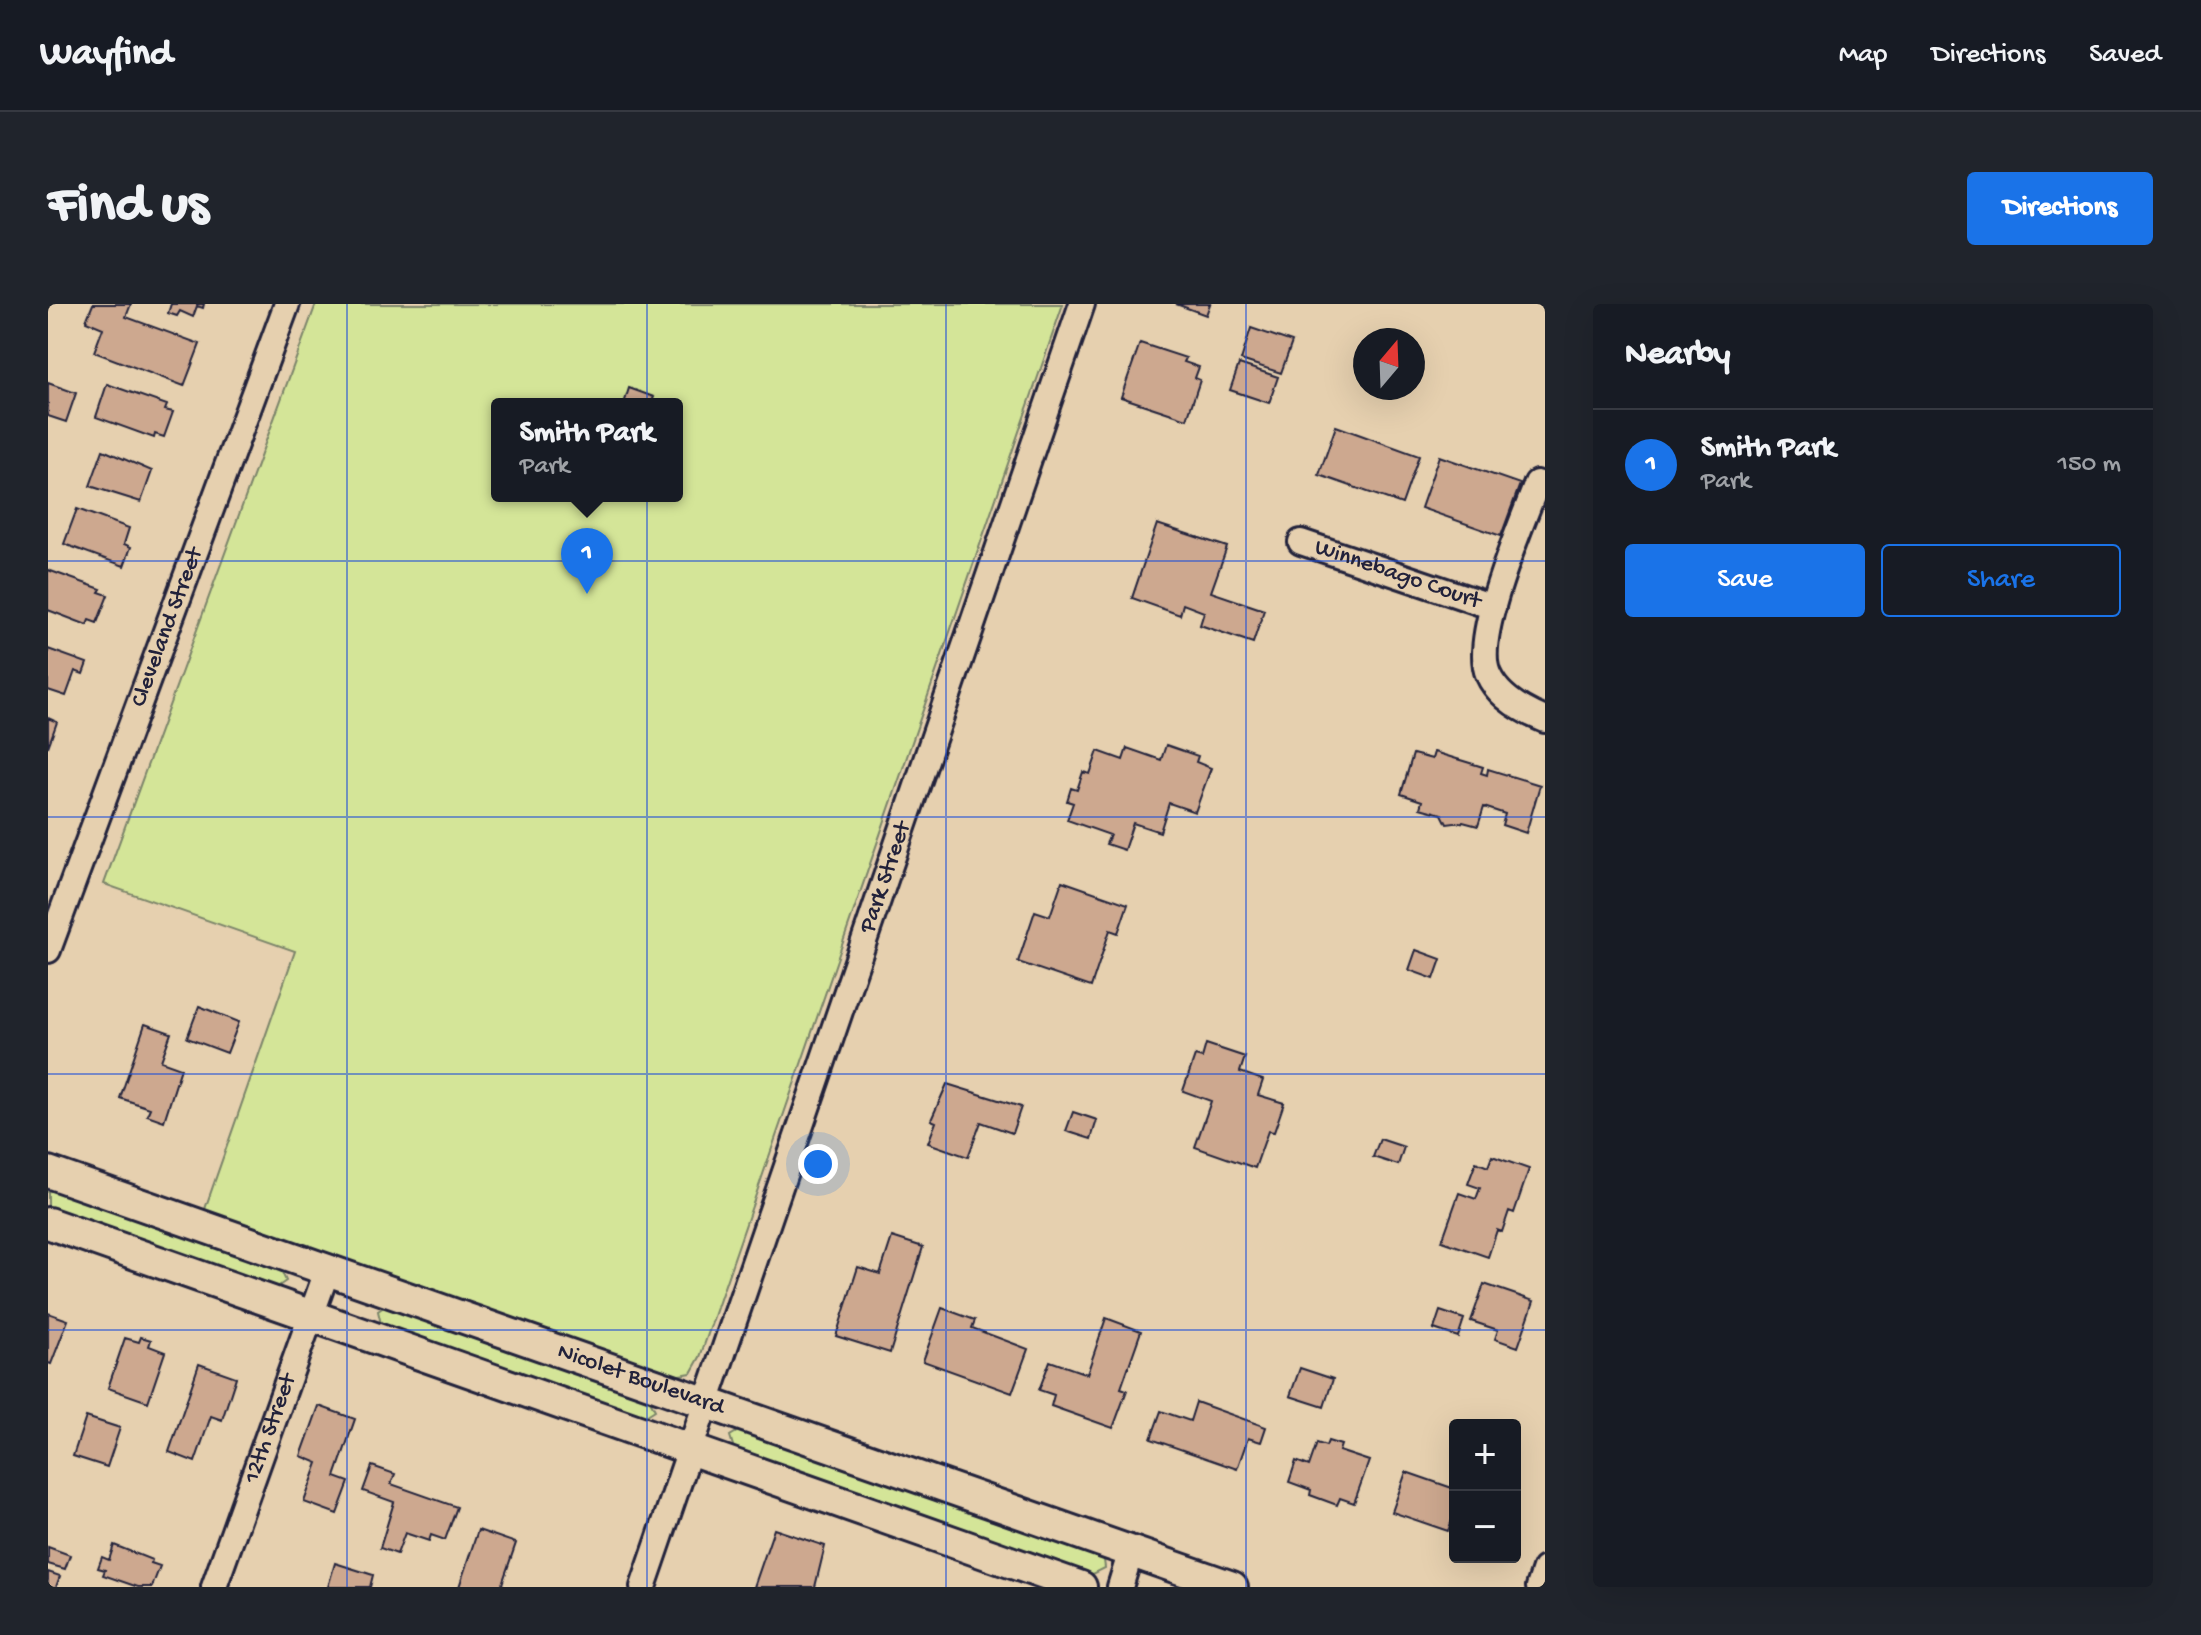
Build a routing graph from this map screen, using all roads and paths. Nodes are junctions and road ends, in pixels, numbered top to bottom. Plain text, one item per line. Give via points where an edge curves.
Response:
1 (287, 304) edge
2 (1082, 304) edge
3 (1537, 483) dead end
4 (1301, 542) dead end
5 (1493, 607) junction
6 (1545, 720) edge
7 (48, 950) edge
8 (48, 1172) edge
9 (48, 1223) edge
10 (327, 1271) junction
11 (310, 1316) junction
12 (707, 1405) junction
13 (690, 1451) junction
14 (1131, 1551) junction
15 (1545, 1569) edge
16 (214, 1587) edge
17 (643, 1587) edge
18 (1081, 1587) edge
19 (1120, 1587) edge
20 (1232, 1587) edge
21 (1539, 1587) edge

1 - 7 street, Cleveland Street
2 - 12 street, Park Street
3 - 5 street, Winnebago Court
4 - 5 street, Winnebago Court
5 - 6 street, Winnebago Court via 1483,650 1488,674 1524,712
8 - 10 street, Nicolet Boulevard
9 - 11 street, Nicolet Boulevard
10 - 11 street, 12th Street
10 - 12 street, Nicolet Boulevard
11 - 13 street, Nicolet Boulevard
11 - 16 street, 12th Street
12 - 13 street, Park Street
12 - 14 street, Nicolet Boulevard
13 - 17 street, Park Street
13 - 18 street, Nicolet Boulevard
14 - 19 street
14 - 20 street, Nicolet Boulevard
15 - 21 street

